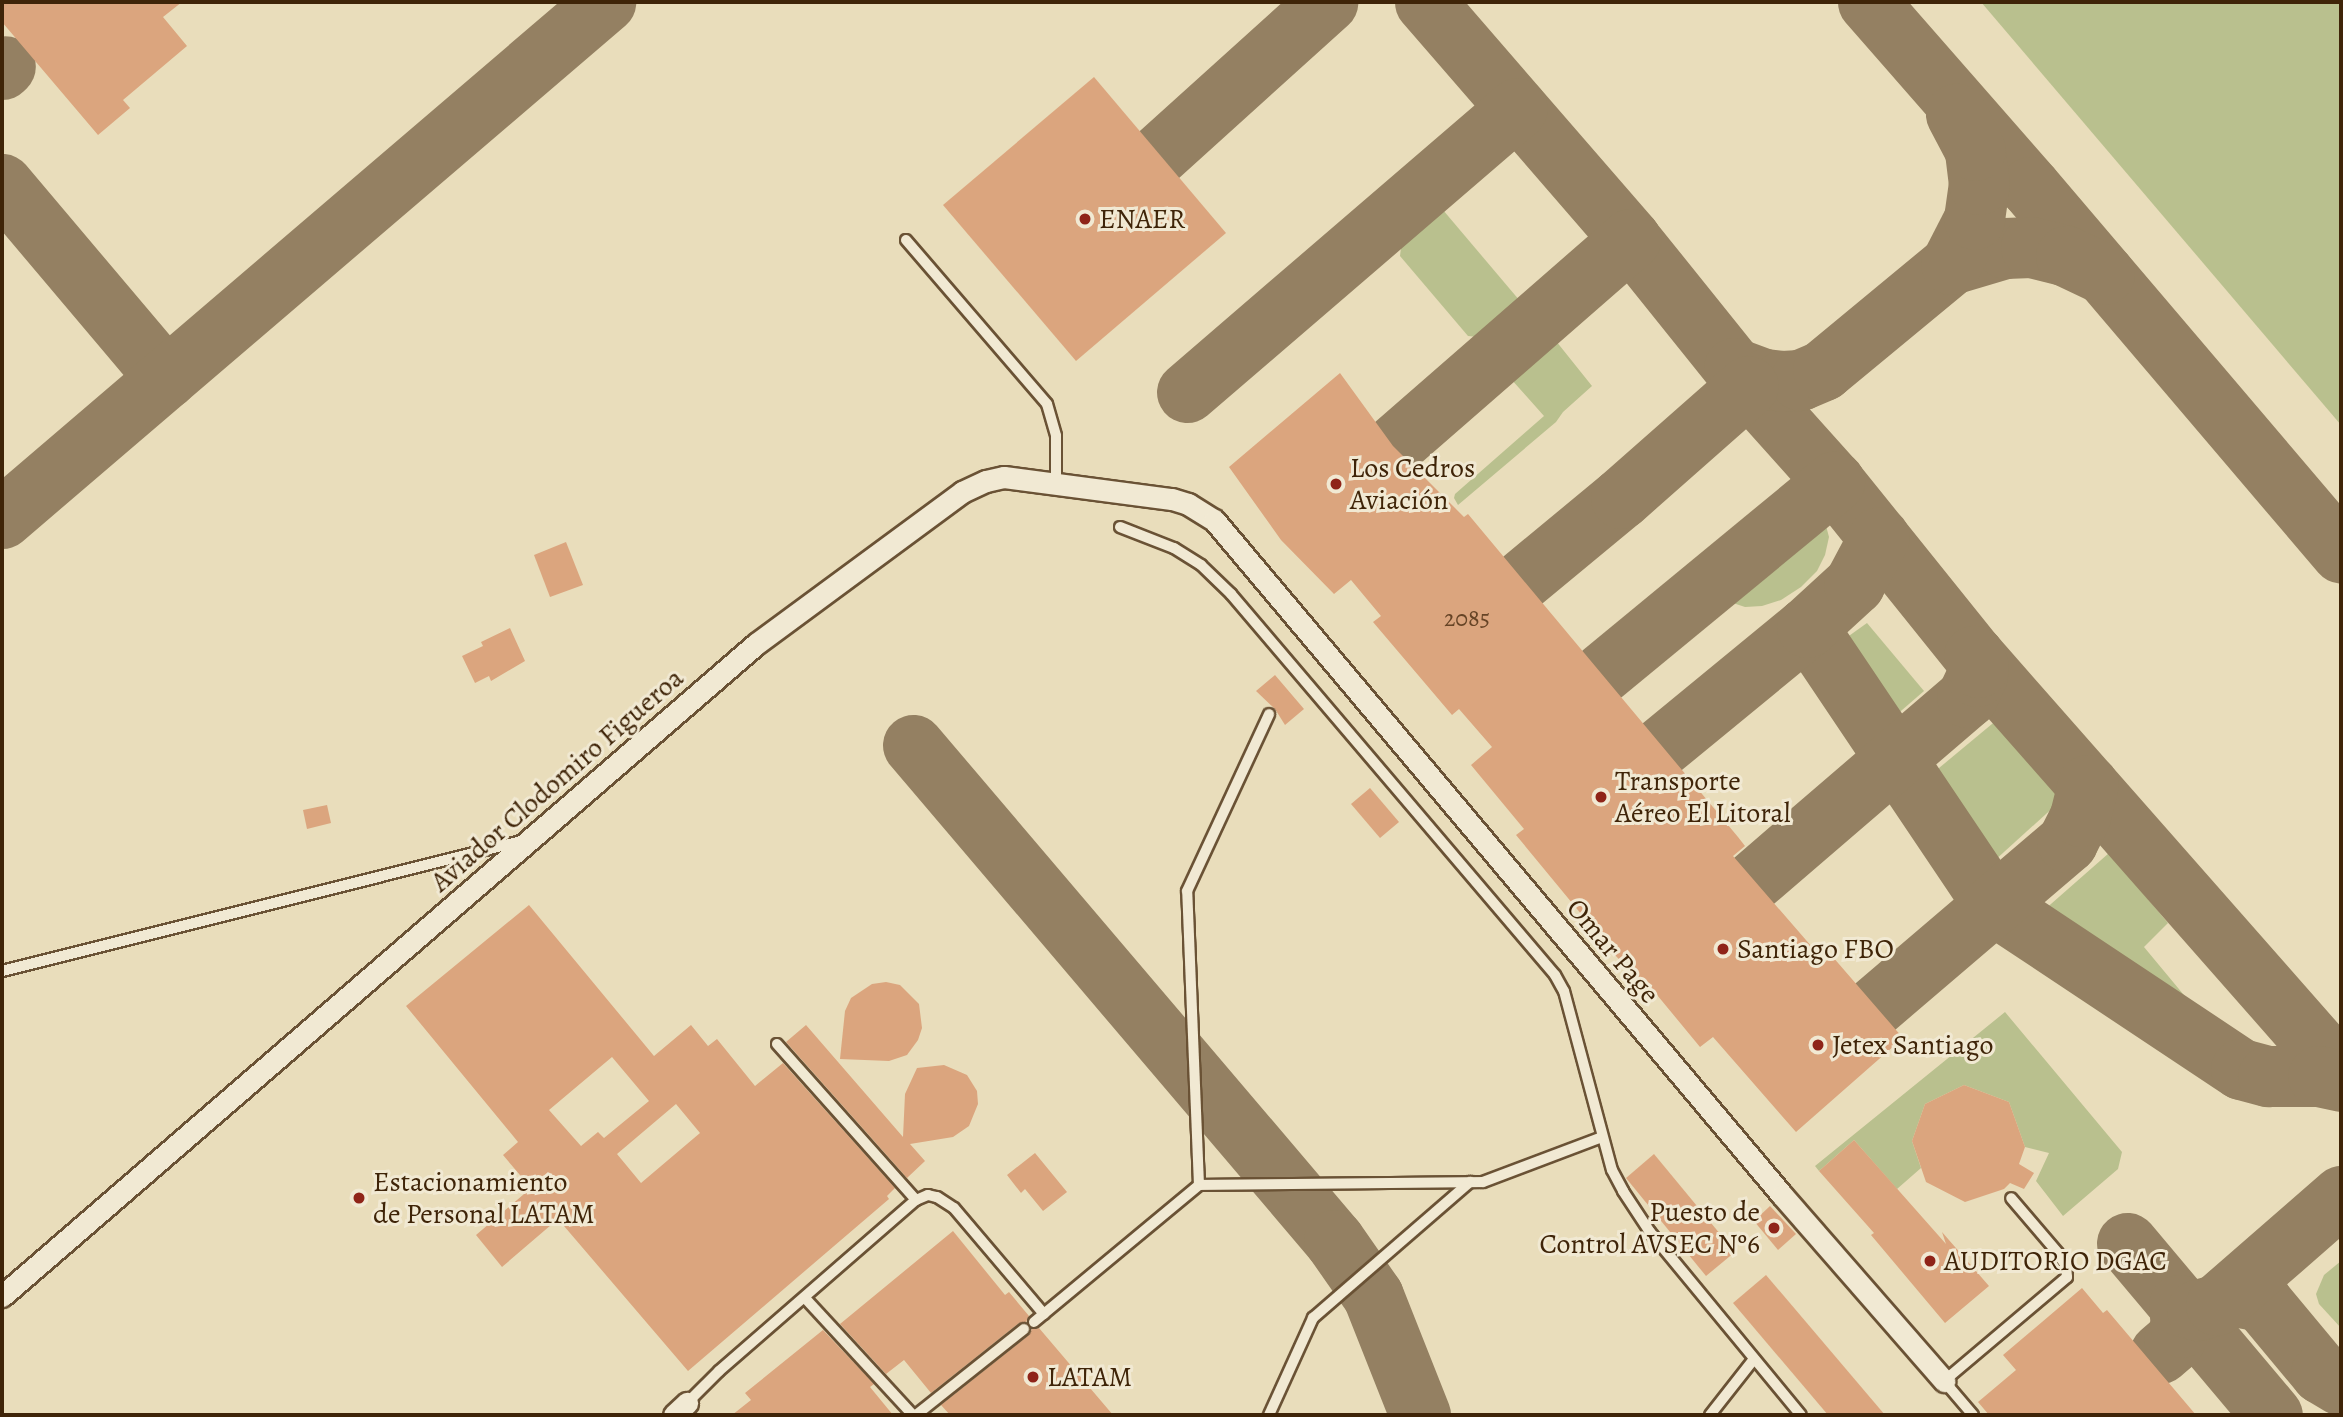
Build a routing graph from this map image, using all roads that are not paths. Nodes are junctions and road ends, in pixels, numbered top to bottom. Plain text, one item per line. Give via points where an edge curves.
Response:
1 (906, 240) dead end
2 (1056, 482) junction
3 (1214, 520) joint
4 (1120, 527) dead end
5 (1269, 714) dead end
6 (531, 839) junction
7 (2, 971) edge
8 (777, 1044) dead end
9 (1602, 1137) junction
10 (1470, 1182) junction
11 (1199, 1185) junction
12 (2011, 1198) dead end
13 (916, 1200) junction
14 (2, 1296) edge
15 (805, 1298) junction
16 (1044, 1314) junction
17 (1034, 1322) dead end
18 (1024, 1329) dead end
19 (1754, 1359) junction
20 (1944, 1381) junction
21 (681, 1409) edge
22 (914, 1415) edge
23 (1269, 1415) edge
24 (1710, 1415) edge
25 (1801, 1415) edge
26 (1973, 1415) edge

1 - 2 lane via 1047,404 1056,436
2 - 3 street, Aviador Clodomiro Figueroa via 1172,499
2 - 6 street, Aviador Clodomiro Figueroa via 1003,477 962,492 756,644
3 - 20 street, Omar Page
4 - 9 lane via 1174,548 1201,565 1231,594 1555,975 1564,991
5 - 11 lane via 1187,891
6 - 7 lane
6 - 14 street, Aviador Clodomiro Figueroa
8 - 13 lane
9 - 10 lane via 1483,1182
9 - 19 lane via 1617,1181 1650,1232
10 - 11 lane
10 - 23 lane via 1313,1318
11 - 16 lane
12 - 20 lane via 2058,1253 2067,1277
13 - 15 lane
13 - 16 lane via 928,1195 954,1208
15 - 21 lane
15 - 22 lane
16 - 17 lane
18 - 22 lane
19 - 24 lane
19 - 25 lane
20 - 26 lane, Omar Page

